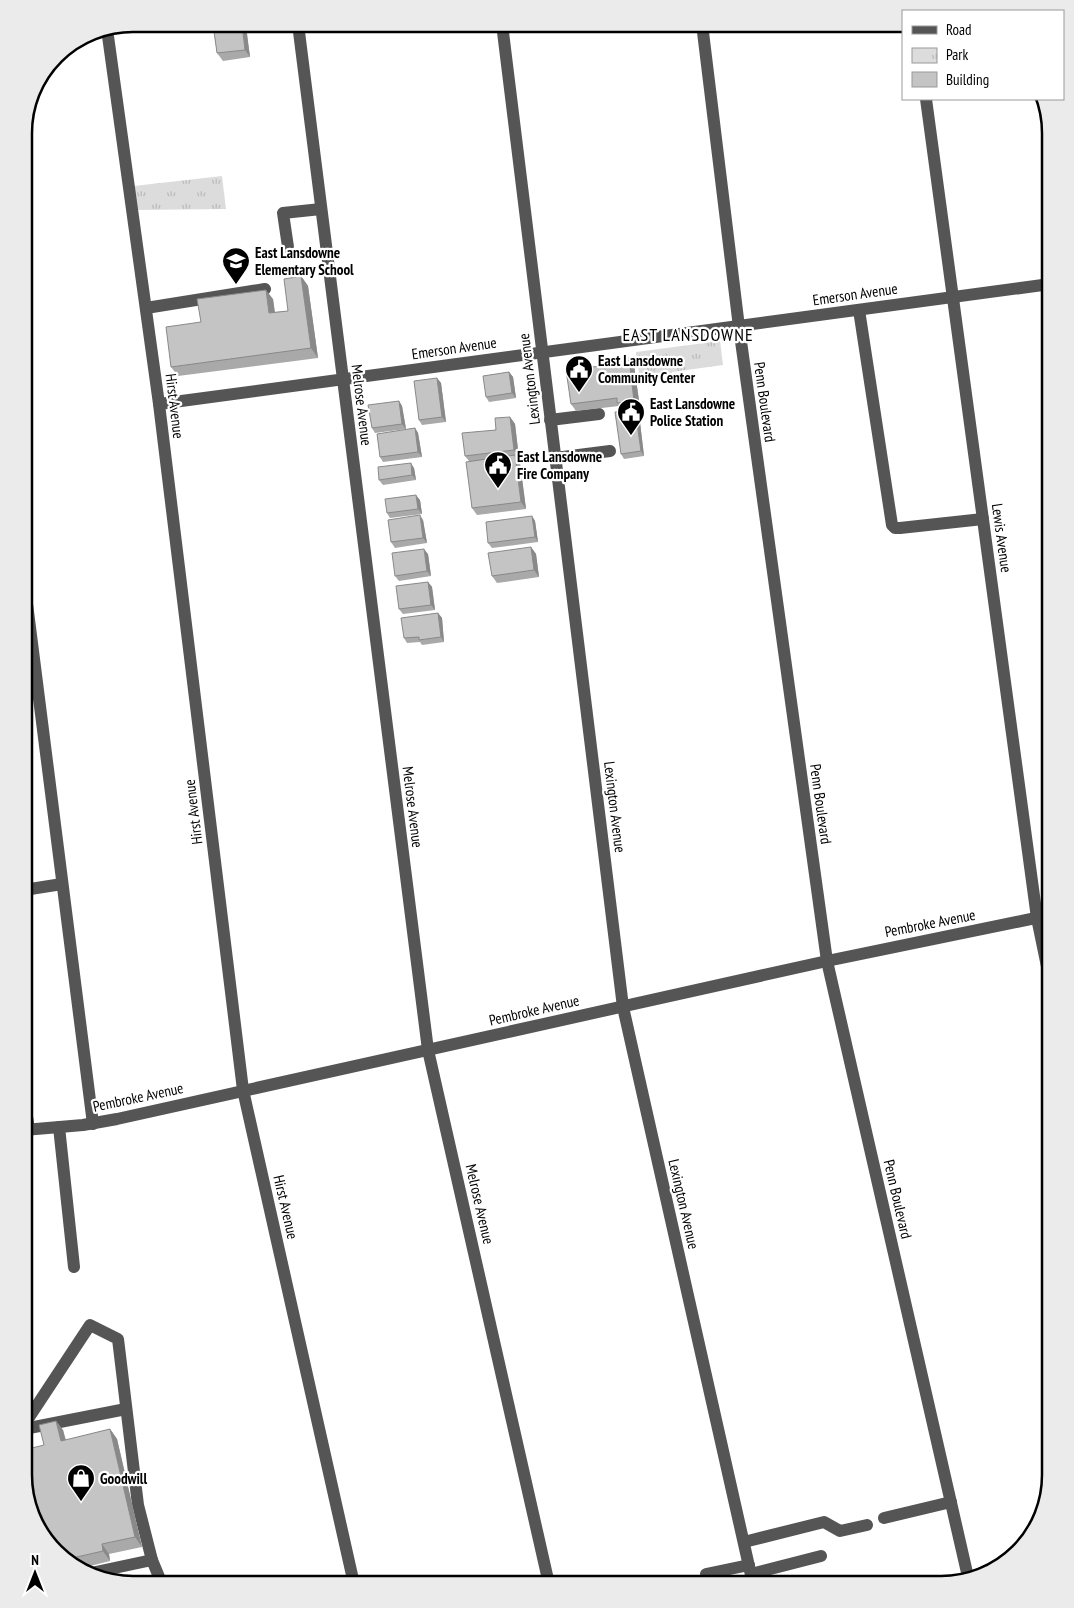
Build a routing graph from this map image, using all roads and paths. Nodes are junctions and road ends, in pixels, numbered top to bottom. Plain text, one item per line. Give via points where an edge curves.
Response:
1 (299, 33) edge
2 (503, 33) edge
3 (703, 33) edge
4 (108, 36) edge
5 (926, 100) edge
6 (321, 208) junction
7 (288, 247) dead end
8 (1042, 285) edge
9 (265, 289) edge
10 (953, 298) junction
11 (146, 308) junction
12 (859, 310) junction
13 (738, 327) junction
14 (542, 353) junction
15 (342, 380) junction
16 (159, 404) junction
17 (599, 414) dead end
18 (550, 420) junction
19 (610, 451) dead end
20 (555, 458) junction
21 (983, 519) junction
22 (33, 649) edge
23 (62, 884) junction
24 (32, 889) edge
25 (1042, 917) edge
26 (1037, 918) junction
27 (1042, 942) edge
28 (826, 960) junction
29 (623, 1007) junction
30 (428, 1050) junction
31 (243, 1090) junction
32 (93, 1124) junction
33 (59, 1127) junction
34 (32, 1129) edge
35 (74, 1267) dead end
36 (126, 1409) junction
37 (32, 1413) edge
38 (32, 1427) edge
39 (951, 1502) junction
40 (884, 1518) dead end
41 (867, 1525) dead end
42 (744, 1542) junction
43 (822, 1556) dead end
44 (152, 1560) junction
45 (103, 1571) edge
46 (967, 1572) edge
47 (706, 1574) dead end
48 (751, 1574) edge
49 (158, 1575) edge
50 (352, 1575) edge
51 (547, 1576) edge

1 - 6 street, Melrose Avenue
2 - 14 street, Lexington Avenue
3 - 13 street, Penn Boulevard
4 - 11 street, Hirst Avenue
5 - 10 street, Lewis Avenue
6 - 7 street via 282,213
6 - 15 street, Melrose Avenue
8 - 10 street, Emerson Avenue
9 - 11 street
10 - 12 street, Emerson Avenue
10 - 21 street, Lewis Avenue
11 - 16 street, Hirst Avenue
12 - 13 street, Emerson Avenue
12 - 21 street via 892,525 900,528
13 - 14 street, Emerson Avenue
13 - 28 street, Penn Boulevard
14 - 15 street, Emerson Avenue
14 - 18 street, Lexington Avenue
15 - 16 street, Emerson Avenue
15 - 30 street, Melrose Avenue
16 - 31 street, Hirst Avenue
17 - 18 street
18 - 20 street, Lexington Avenue
19 - 20 street
20 - 29 street, Lexington Avenue
21 - 26 street, Lewis Avenue
22 - 23 street
23 - 24 street
23 - 32 street
25 - 26 street, Pembroke Avenue
26 - 27 street, Lewis Avenue
26 - 28 street, Pembroke Avenue
28 - 29 street, Pembroke Avenue
28 - 39 street, Penn Boulevard
29 - 30 street, Pembroke Avenue
29 - 42 street, Lexington Avenue
30 - 31 street, Pembroke Avenue
30 - 51 street, Melrose Avenue
31 - 32 street, Pembroke Avenue
31 - 50 street, Hirst Avenue
32 - 33 street, Pembroke Avenue
33 - 34 street, Pembroke Avenue
33 - 35 street
36 - 37 street via 118,1339 90,1325
36 - 38 street
36 - 44 street via 138,1505
39 - 40 street
39 - 46 street, Penn Boulevard
41 - 42 street via 840,1531 824,1522
42 - 48 street, Lexington Avenue
43 - 48 street
44 - 45 street
44 - 49 street
47 - 48 street

